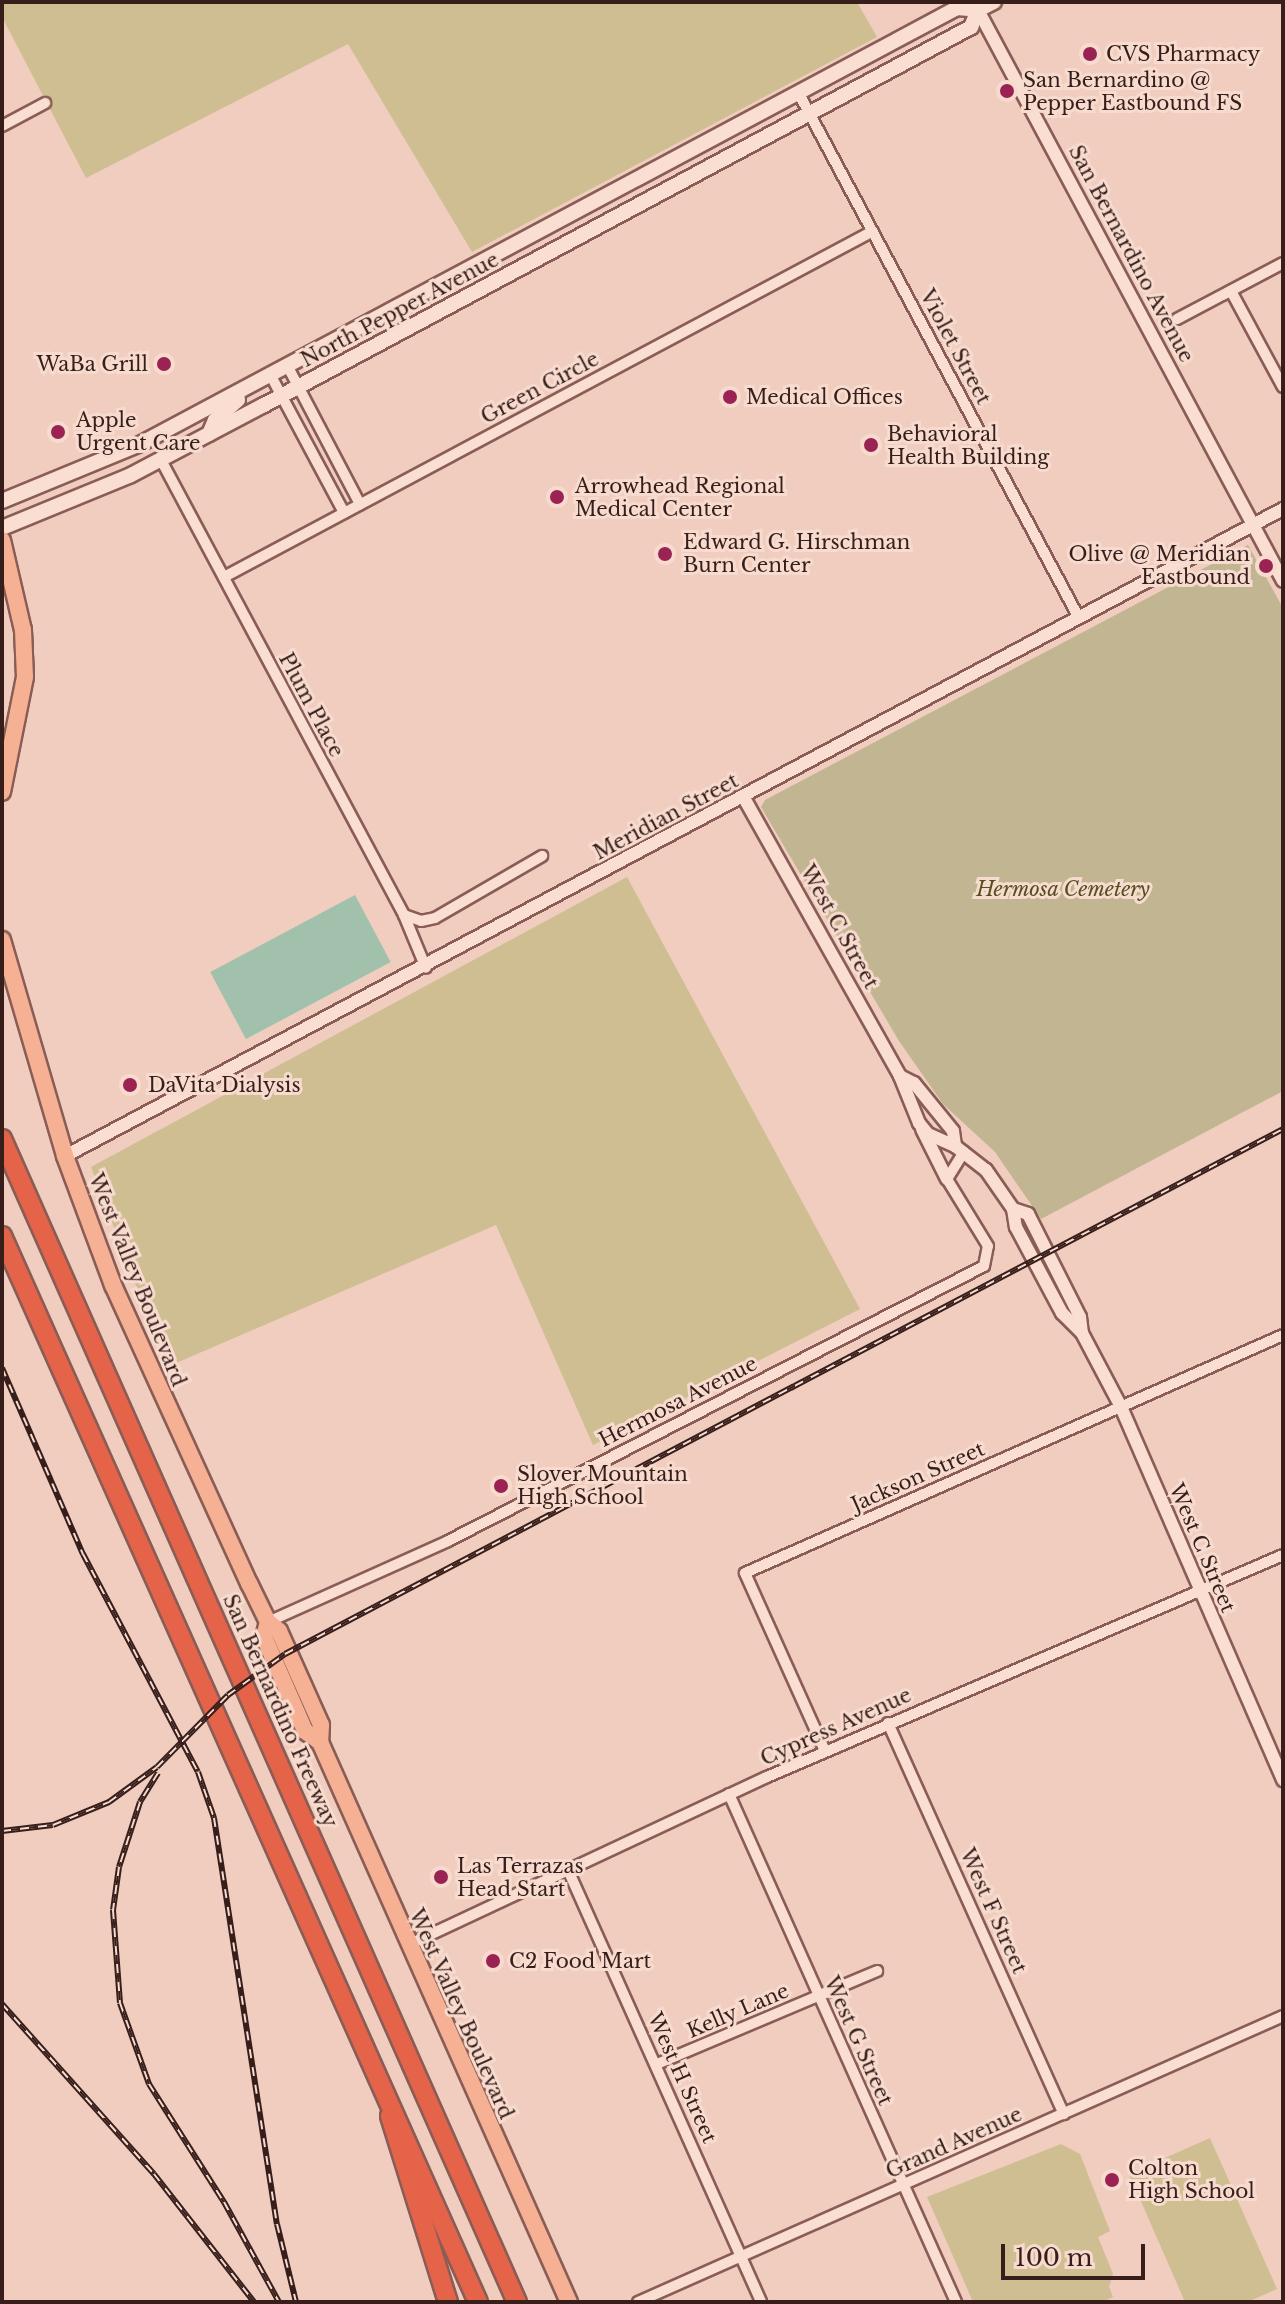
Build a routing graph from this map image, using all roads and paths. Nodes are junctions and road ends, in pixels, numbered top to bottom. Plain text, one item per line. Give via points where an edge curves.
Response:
1 (994, 2) edge
2 (976, 6) edge
3 (799, 94) junction
4 (45, 103) dead end
5 (810, 114) junction
6 (2, 126) edge
7 (873, 231) junction
8 (1283, 263) edge
9 (1231, 291) junction
10 (1177, 319) dead end
11 (288, 367) junction
12 (271, 376) junction
13 (299, 387) junction
14 (1283, 387) edge
15 (237, 394) junction
16 (281, 396) junction
17 (209, 434) junction
18 (161, 460) junction
19 (2, 501) edge
20 (360, 504) junction
21 (1283, 509) edge
22 (344, 513) junction
23 (1253, 526) junction
24 (2, 528) edge
25 (2, 540) edge
26 (224, 577) junction
27 (1283, 581) edge
28 (1079, 618) junction
29 (2, 792) edge
30 (744, 798) junction
31 (542, 856) dead end
32 (404, 915) junction
33 (2, 940) edge
34 (426, 968) junction
35 (900, 1076) junction
36 (2, 1123) edge
37 (919, 1123) junction
38 (2, 1139) edge
39 (960, 1149) junction
40 (10, 1156) junction
41 (65, 1156) junction
42 (947, 1179) junction
43 (2, 1236) edge
44 (2, 1243) edge
45 (16, 1267) junction
46 (1283, 1335) edge
47 (1121, 1407) junction
48 (1283, 1555) edge
49 (1198, 1592) junction
50 (268, 1622) junction
51 (888, 1723) junction
52 (825, 1751) junction
53 (1283, 1780) edge
54 (729, 1794) junction
55 (568, 1870) junction
56 (408, 1945) junction
57 (877, 1971) dead end
58 (819, 1997) junction
59 (1283, 2016) edge
60 (657, 2064) junction
61 (387, 2094) junction
62 (1064, 2114) junction
63 (904, 2185) junction
64 (740, 2255) junction
65 (448, 2302) edge
66 (478, 2302) edge
67 (517, 2302) edge
68 (569, 2302) edge
69 (638, 2302) edge
70 (761, 2302) edge
71 (956, 2302) edge

1 - 2 main road
2 - 3 main road, North Pepper Avenue via 957,8
2 - 5 main road, North Pepper Avenue via 971,27
2 - 23 street, San Bernardino Avenue
3 - 5 street, Violet Street
3 - 11 main road, North Pepper Avenue
4 - 6 street
5 - 7 street, Violet Street
5 - 13 main road, North Pepper Avenue
7 - 20 street, Green Circle
7 - 28 street, Violet Street
8 - 9 street
9 - 10 street
9 - 14 street
11 - 12 main road, North Pepper Avenue
11 - 13 street
12 - 15 main road, North Pepper Avenue
12 - 16 street
13 - 16 main road, North Pepper Avenue
13 - 20 street
15 - 17 main road via 238,400
15 - 19 main road, North Pepper Avenue via 125,451
16 - 17 main road, North Pepper Avenue
16 - 22 street
17 - 18 main road, North Pepper Avenue
18 - 24 main road, North Pepper Avenue
18 - 26 street, Plum Place
20 - 22 street, Green Circle
21 - 23 street, Meridian Street
22 - 26 street, Green Circle
23 - 27 street, San Bernardino Avenue
23 - 28 street, Meridian Street
25 - 29 main road via 23,630 25,677
26 - 32 street, Plum Place
28 - 30 street, Meridian Street
30 - 34 street, Meridian Street
30 - 35 street, West C Street
31 - 32 street via 435,918 421,921
32 - 34 street, Plum Place
33 - 41 main road, West Valley Boulevard
34 - 41 street, Meridian Street
35 - 37 street, West C Street
35 - 39 street, West C Street via 924,1095 953,1131
36 - 40 highway
37 - 39 street, West C Street via 928,1134
37 - 42 street
38 - 40 highway, San Bernardino Freeway
39 - 42 street
39 - 47 street, West C Street via 986,1170 1013,1209 1016,1227 1062,1313 1082,1333
40 - 67 highway, San Bernardino Freeway
41 - 50 main road, West Valley Boulevard via 113,1285
42 - 50 street, Hermosa Avenue via 988,1246 984,1266 448,1541
43 - 45 highway
44 - 45 highway
45 - 61 highway
46 - 47 street, Jackson Street
47 - 49 street, West C Street
47 - 52 street, Jackson Street via 745,1573
48 - 49 street, Cypress Avenue
49 - 51 street, Cypress Avenue
49 - 53 street, West C Street
50 - 56 main road, West Valley Boulevard via 264,1637 305,1731 320,1742
51 - 52 street, Cypress Avenue
51 - 62 street, West F Street
52 - 54 street, Cypress Avenue
54 - 55 street, Cypress Avenue
54 - 58 street, West G Street
55 - 56 street, Cypress Avenue
55 - 60 street, West H Street
56 - 68 main road, West Valley Boulevard
57 - 58 street, Kelly Lane
58 - 60 street, Kelly Lane
58 - 63 street, West G Street
59 - 62 street, Grand Avenue
60 - 64 street, West H Street
61 - 65 highway via 395,2142
61 - 66 highway
62 - 63 street, Grand Avenue
63 - 64 street, Grand Avenue
63 - 71 street, West G Street
64 - 69 street, Grand Avenue
64 - 70 street, West H Street

